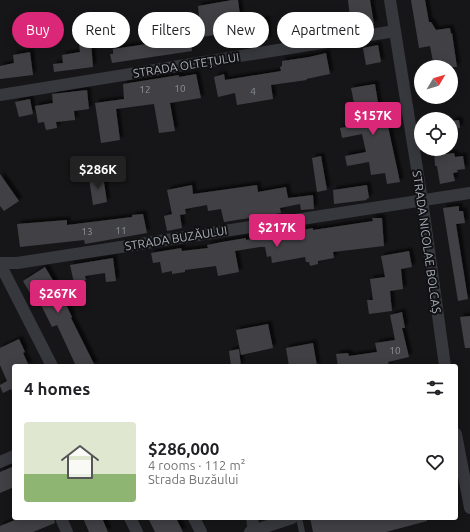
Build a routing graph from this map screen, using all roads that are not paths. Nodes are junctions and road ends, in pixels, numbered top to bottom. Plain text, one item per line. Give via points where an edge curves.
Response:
1 (390, 0) edge
2 (395, 31) junction
3 (0, 95) edge
4 (470, 193) edge
5 (422, 200) junction
6 (0, 264) edge
7 (51, 364) edge
8 (445, 364) edge
9 (458, 445) edge
10 (12, 457) edge
11 (0, 462) edge
12 (463, 472) edge
13 (470, 508) edge
14 (62, 520) edge
15 (131, 520) edge
16 (195, 520) edge
17 (252, 520) edge
18 (286, 520) edge
19 (299, 520) edge
20 (252, 531) edge
21 (67, 532) edge
22 (137, 532) edge
23 (202, 532) edge
24 (302, 532) edge

1 - 2 street, STRADA NICOLAE BOLCAȘ
2 - 3 street, STRADA OLTEȚULUI
2 - 5 street, STRADA NICOLAE BOLCAȘ
4 - 5 street, STRADA BUZĂULUI
5 - 6 street, STRADA BUZĂULUI
5 - 8 street, STRADA NICOLAE BOLCAȘ
6 - 7 street
9 - 12 street
10 - 11 street
12 - 13 street
14 - 21 street
15 - 22 street
16 - 23 street
17 - 20 street
18 - 20 street
19 - 24 lane

